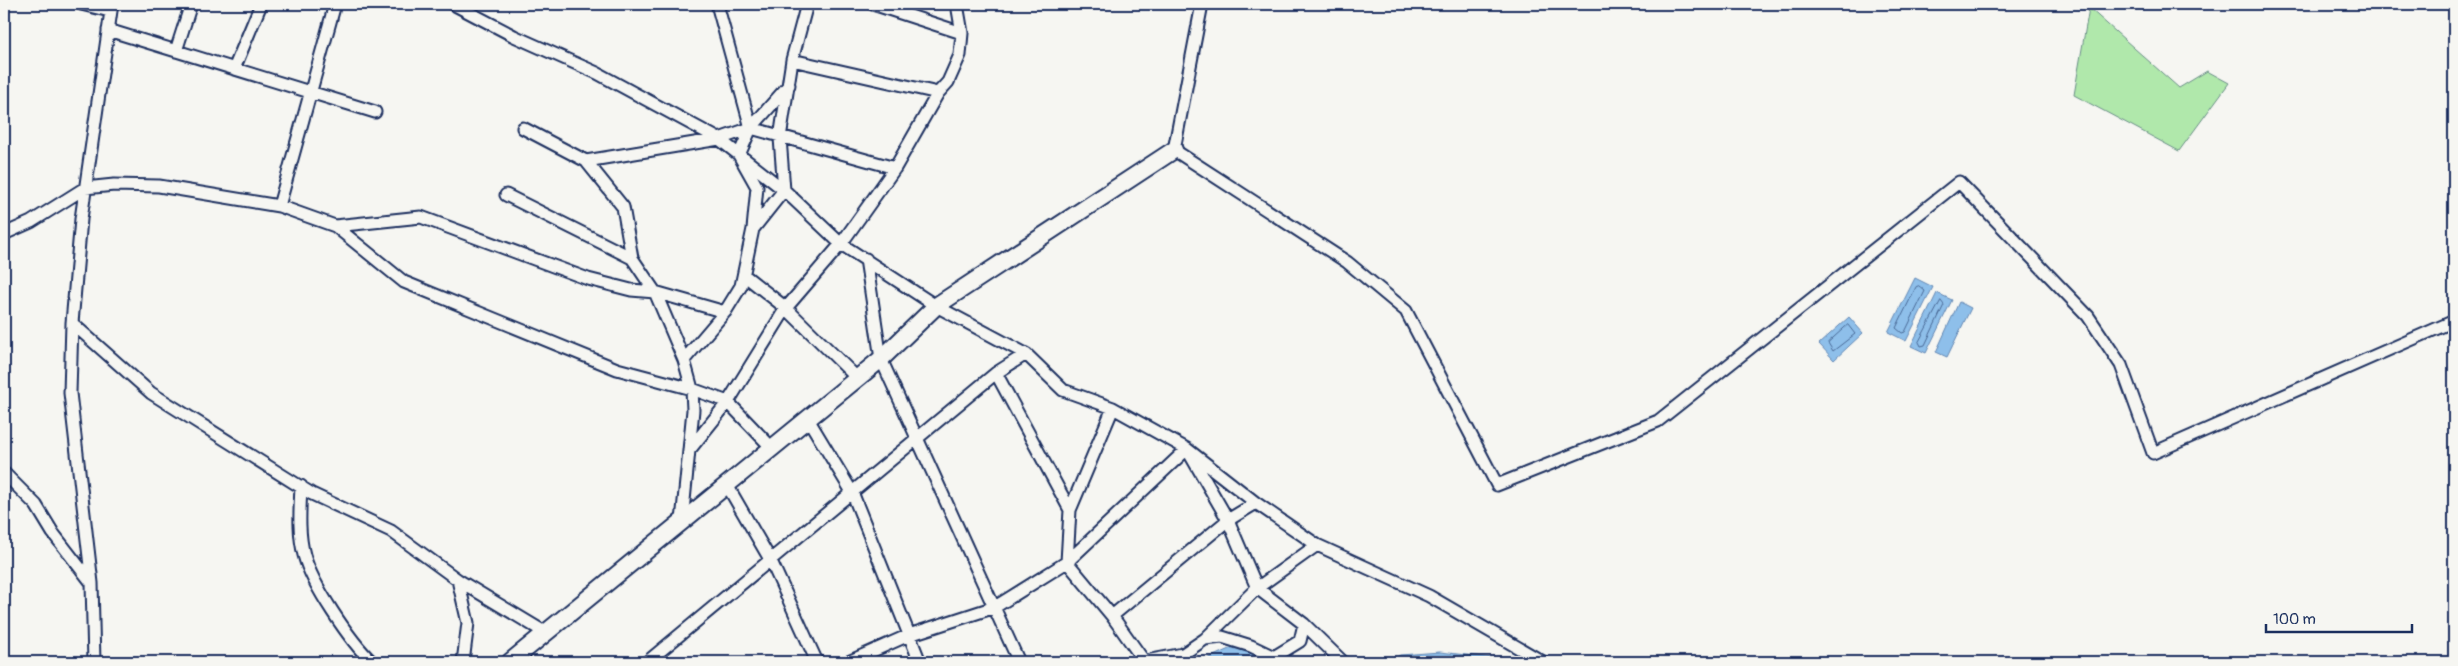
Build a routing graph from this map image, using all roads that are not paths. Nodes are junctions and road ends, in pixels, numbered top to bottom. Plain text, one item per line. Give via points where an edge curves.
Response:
1 (82, 4) edge
2 (191, 4) edge
3 (261, 4) edge
4 (335, 4) edge
5 (453, 4) edge
6 (716, 4) edge
7 (807, 4) edge
8 (873, 4) edge
9 (957, 4) edge
10 (1202, 4) edge
11 (111, 7) edge
12 (108, 30) junction
13 (962, 32) junction
14 (176, 51) junction
15 (792, 60) junction
16 (234, 69) junction
17 (790, 85) junction
18 (312, 91) junction
19 (938, 93) junction
20 (375, 112) dead end
21 (523, 128) dead end
22 (751, 128) junction
23 (780, 138) junction
24 (719, 139) junction
25 (1174, 150) junction
26 (739, 155) junction
27 (586, 161) junction
28 (894, 168) junction
29 (86, 188) junction
30 (784, 190) junction
31 (506, 196) dead end
32 (279, 206) junction
33 (335, 226) junction
34 (753, 229) junction
35 (4, 234) edge
36 (841, 244) junction
37 (632, 258) junction
38 (866, 260) junction
39 (744, 275) junction
40 (655, 292) junction
41 (936, 306) junction
42 (786, 308) junction
43 (725, 312) junction
44 (2454, 321) edge
45 (72, 323) junction
46 (1026, 354) junction
47 (881, 359) junction
48 (684, 360) junction
49 (996, 373) junction
50 (857, 378) junction
51 (692, 389) junction
52 (728, 402) junction
53 (1113, 408) junction
54 (808, 419) junction
55 (918, 437) junction
56 (690, 448) junction
57 (772, 448) junction
58 (1187, 449) junction
59 (4, 472) edge
60 (727, 485) junction
61 (300, 486) junction
62 (852, 492) junction
63 (1256, 503) junction
64 (1070, 510) junction
65 (1228, 520) junction
66 (682, 521) junction
67 (1317, 545) junction
68 (771, 561) junction
69 (1067, 562) junction
70 (458, 580) junction
71 (92, 582) junction
72 (1257, 588) junction
73 (995, 607) junction
74 (1112, 616) junction
75 (1304, 624) junction
76 (546, 633) junction
77 (909, 635) junction
78 (1205, 639) junction
79 (94, 662) edge
80 (372, 662) edge
81 (463, 662) edge
82 (510, 662) edge
83 (647, 662) edge
84 (817, 662) edge
85 (848, 662) edge
86 (920, 662) edge
87 (1020, 662) edge
88 (1143, 662) edge
89 (1343, 662) edge
90 (1543, 662) edge

1 - 11 street
2 - 14 street
3 - 16 street
4 - 18 street
5 - 24 street via 597,73
6 - 22 street
7 - 15 street
8 - 13 street
9 - 13 street
10 - 25 street
11 - 12 street
12 - 14 street
12 - 29 street
13 - 19 street via 960,55 948,82
14 - 16 street
15 - 17 street
15 - 19 street
16 - 18 street
17 - 22 street
17 - 23 street
18 - 20 street
18 - 32 street
19 - 28 street
21 - 27 street
22 - 23 street
22 - 24 street
22 - 26 street
23 - 28 street
23 - 30 street
24 - 26 street
24 - 27 street
25 - 41 street
25 - 44 street via 1347,262 1406,310 1497,485 1658,421 1959,182 2088,316 2121,365 2153,454
26 - 30 street
26 - 34 street via 757,187
27 - 37 street via 623,207
28 - 36 street
29 - 32 street via 159,186
29 - 35 street via 31,222
29 - 45 street
30 - 34 street
30 - 36 street
31 - 37 street
32 - 33 street
33 - 40 street via 421,217 588,279 631,290
33 - 51 street via 404,282 617,369
34 - 39 street
36 - 38 street
36 - 42 street
37 - 40 street
38 - 41 street
38 - 47 street
39 - 42 street
39 - 43 street
40 - 43 street
40 - 48 street
41 - 46 street
41 - 47 street
42 - 50 street
42 - 52 street
43 - 48 street
45 - 61 street via 151,393
45 - 71 street via 70,393
46 - 49 street
46 - 53 street via 1063,390
47 - 50 street
47 - 55 street
48 - 51 street
49 - 55 street
49 - 64 street
50 - 54 street
51 - 52 street
51 - 56 street
52 - 56 street
52 - 57 street
53 - 58 street
53 - 64 street
54 - 57 street
54 - 62 street
55 - 62 street
55 - 73 street
56 - 66 street
57 - 60 street
58 - 63 street
58 - 65 street
58 - 69 street
59 - 71 street via 36,505 53,533
60 - 66 street
60 - 68 street
61 - 70 street via 392,531
61 - 80 street via 299,518 304,556 322,594
62 - 68 street
62 - 77 street
63 - 65 street
63 - 67 street
64 - 69 street
65 - 72 street
65 - 74 street
66 - 76 street
67 - 72 street
67 - 90 street via 1429,596
68 - 83 street
68 - 84 street
69 - 73 street
69 - 74 street
70 - 76 street
70 - 81 street via 468,623
71 - 79 street
72 - 75 street
72 - 78 street
73 - 77 street
73 - 87 street
74 - 88 street
75 - 78 street via 1300,641 1274,656 1222,637
75 - 89 street
76 - 82 street
77 - 85 street
77 - 86 street
78 - 88 street via 1183,654

